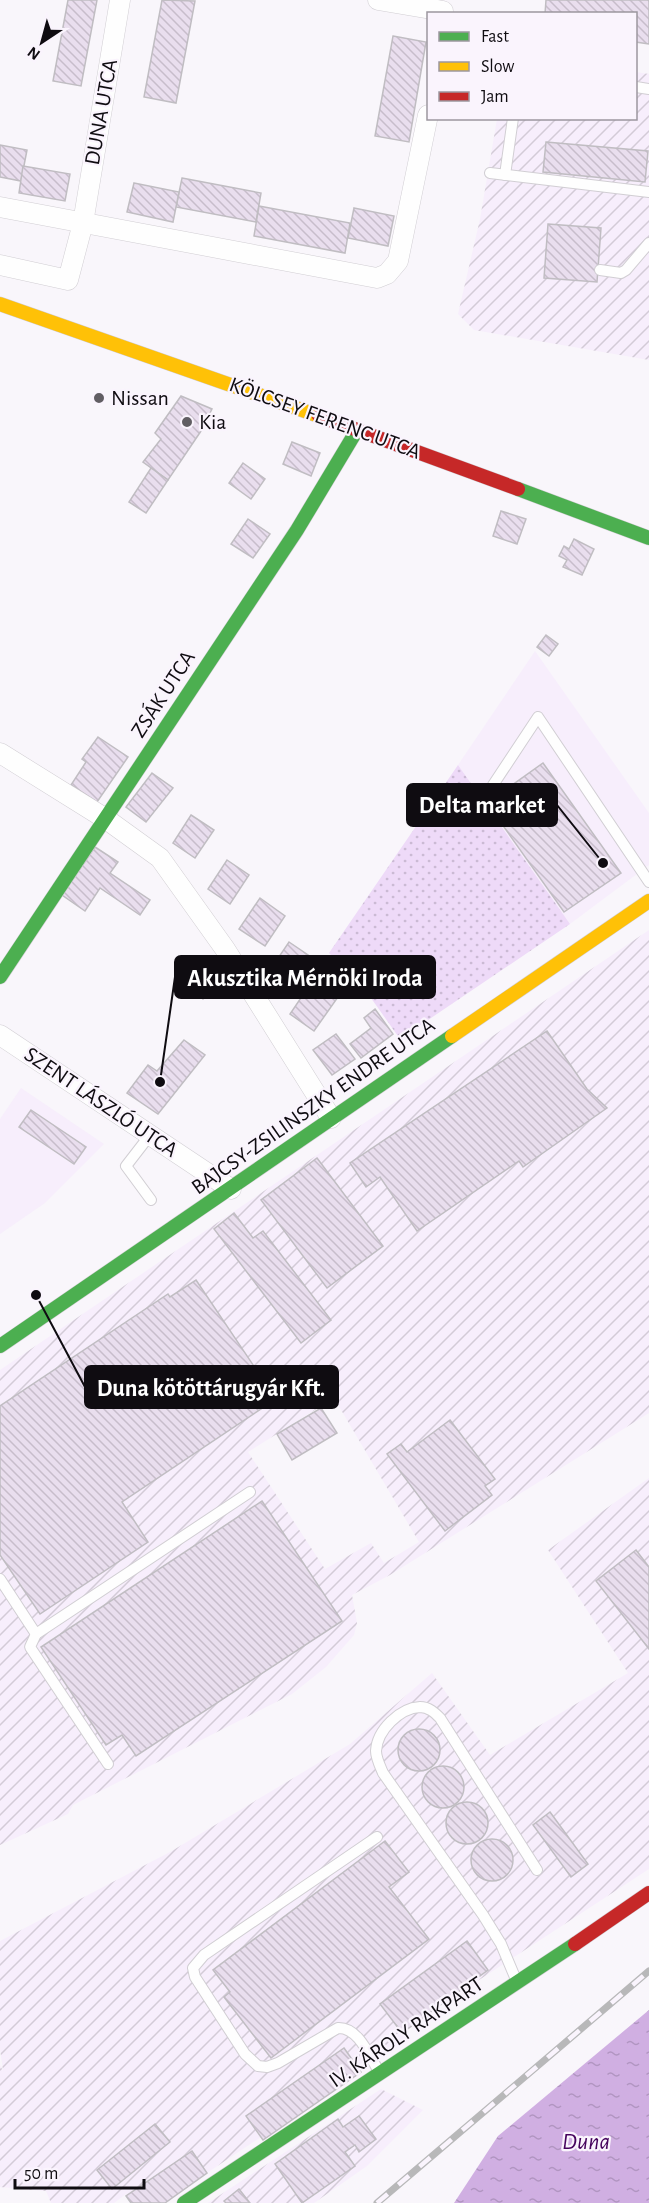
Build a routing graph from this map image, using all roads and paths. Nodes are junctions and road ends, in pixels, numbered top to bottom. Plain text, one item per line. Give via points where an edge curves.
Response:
1 (120, 0) edge
2 (378, 0) edge
3 (447, 8) edge
4 (428, 120) edge
5 (513, 120) edge
6 (490, 173) dead end
7 (506, 175) junction
8 (649, 192) edge
9 (0, 207) edge
10 (83, 223) junction
11 (649, 243) edge
12 (0, 265) edge
13 (600, 270) dead end
14 (0, 304) edge
15 (357, 430) junction
16 (649, 538) edge
17 (0, 753) edge
18 (494, 785) dead end
19 (106, 819) junction
20 (649, 882) edge
21 (649, 900) edge
22 (0, 977) edge
23 (0, 1035) edge
24 (331, 1118) junction
25 (150, 1135) junction
26 (231, 1189) junction
27 (151, 1200) dead end
28 (0, 1346) edge
29 (249, 1492) dead end
30 (0, 1579) edge
31 (36, 1634) junction
32 (108, 1764) dead end
33 (377, 1837) dead end
34 (537, 1870) dead end
35 (649, 1893) edge
36 (517, 1983) junction
37 (380, 2074) junction
38 (184, 2203) edge

1 - 10 street, DUNA UTCA
2 - 3 street
4 - 10 street via 398,261 387,274 377,278
5 - 7 lane
6 - 7 lane
7 - 8 lane
9 - 10 street
10 - 12 street via 68,280
11 - 13 lane via 621,273
14 - 15 street, KÖLCSEY FERENC UTCA
15 - 16 street, KÖLCSEY FERENC UTCA
15 - 19 street, ZSÁK UTCA via 297,530
17 - 19 street
18 - 20 lane via 538,717
19 - 22 street, ZSÁK UTCA
19 - 24 street via 160,858 225,949
21 - 24 street, BAJCSY-ZSILINSZKY ENDRE UTCA
23 - 25 street, SZENT LÁSZLÓ UTCA
24 - 26 street, BAJCSY-ZSILINSZKY ENDRE UTCA
25 - 26 street, SZENT LÁSZLÓ UTCA
25 - 27 lane via 126,1166
26 - 28 street, BAJCSY-ZSILINSZKY ENDRE UTCA
29 - 31 lane
30 - 31 lane
31 - 32 lane via 30,1647
33 - 37 lane via 204,1955 193,1968 245,2054 258,2066 278,2063 338,2028 346,2028 356,2034
34 - 36 lane via 435,1713 421,1707 407,1710 383,1730 376,1750 383,1773 483,1915 501,1944
35 - 36 street, IV. KÁROLY RAKPART
36 - 37 street, IV. KÁROLY RAKPART
37 - 38 street, IV. KÁROLY RAKPART

